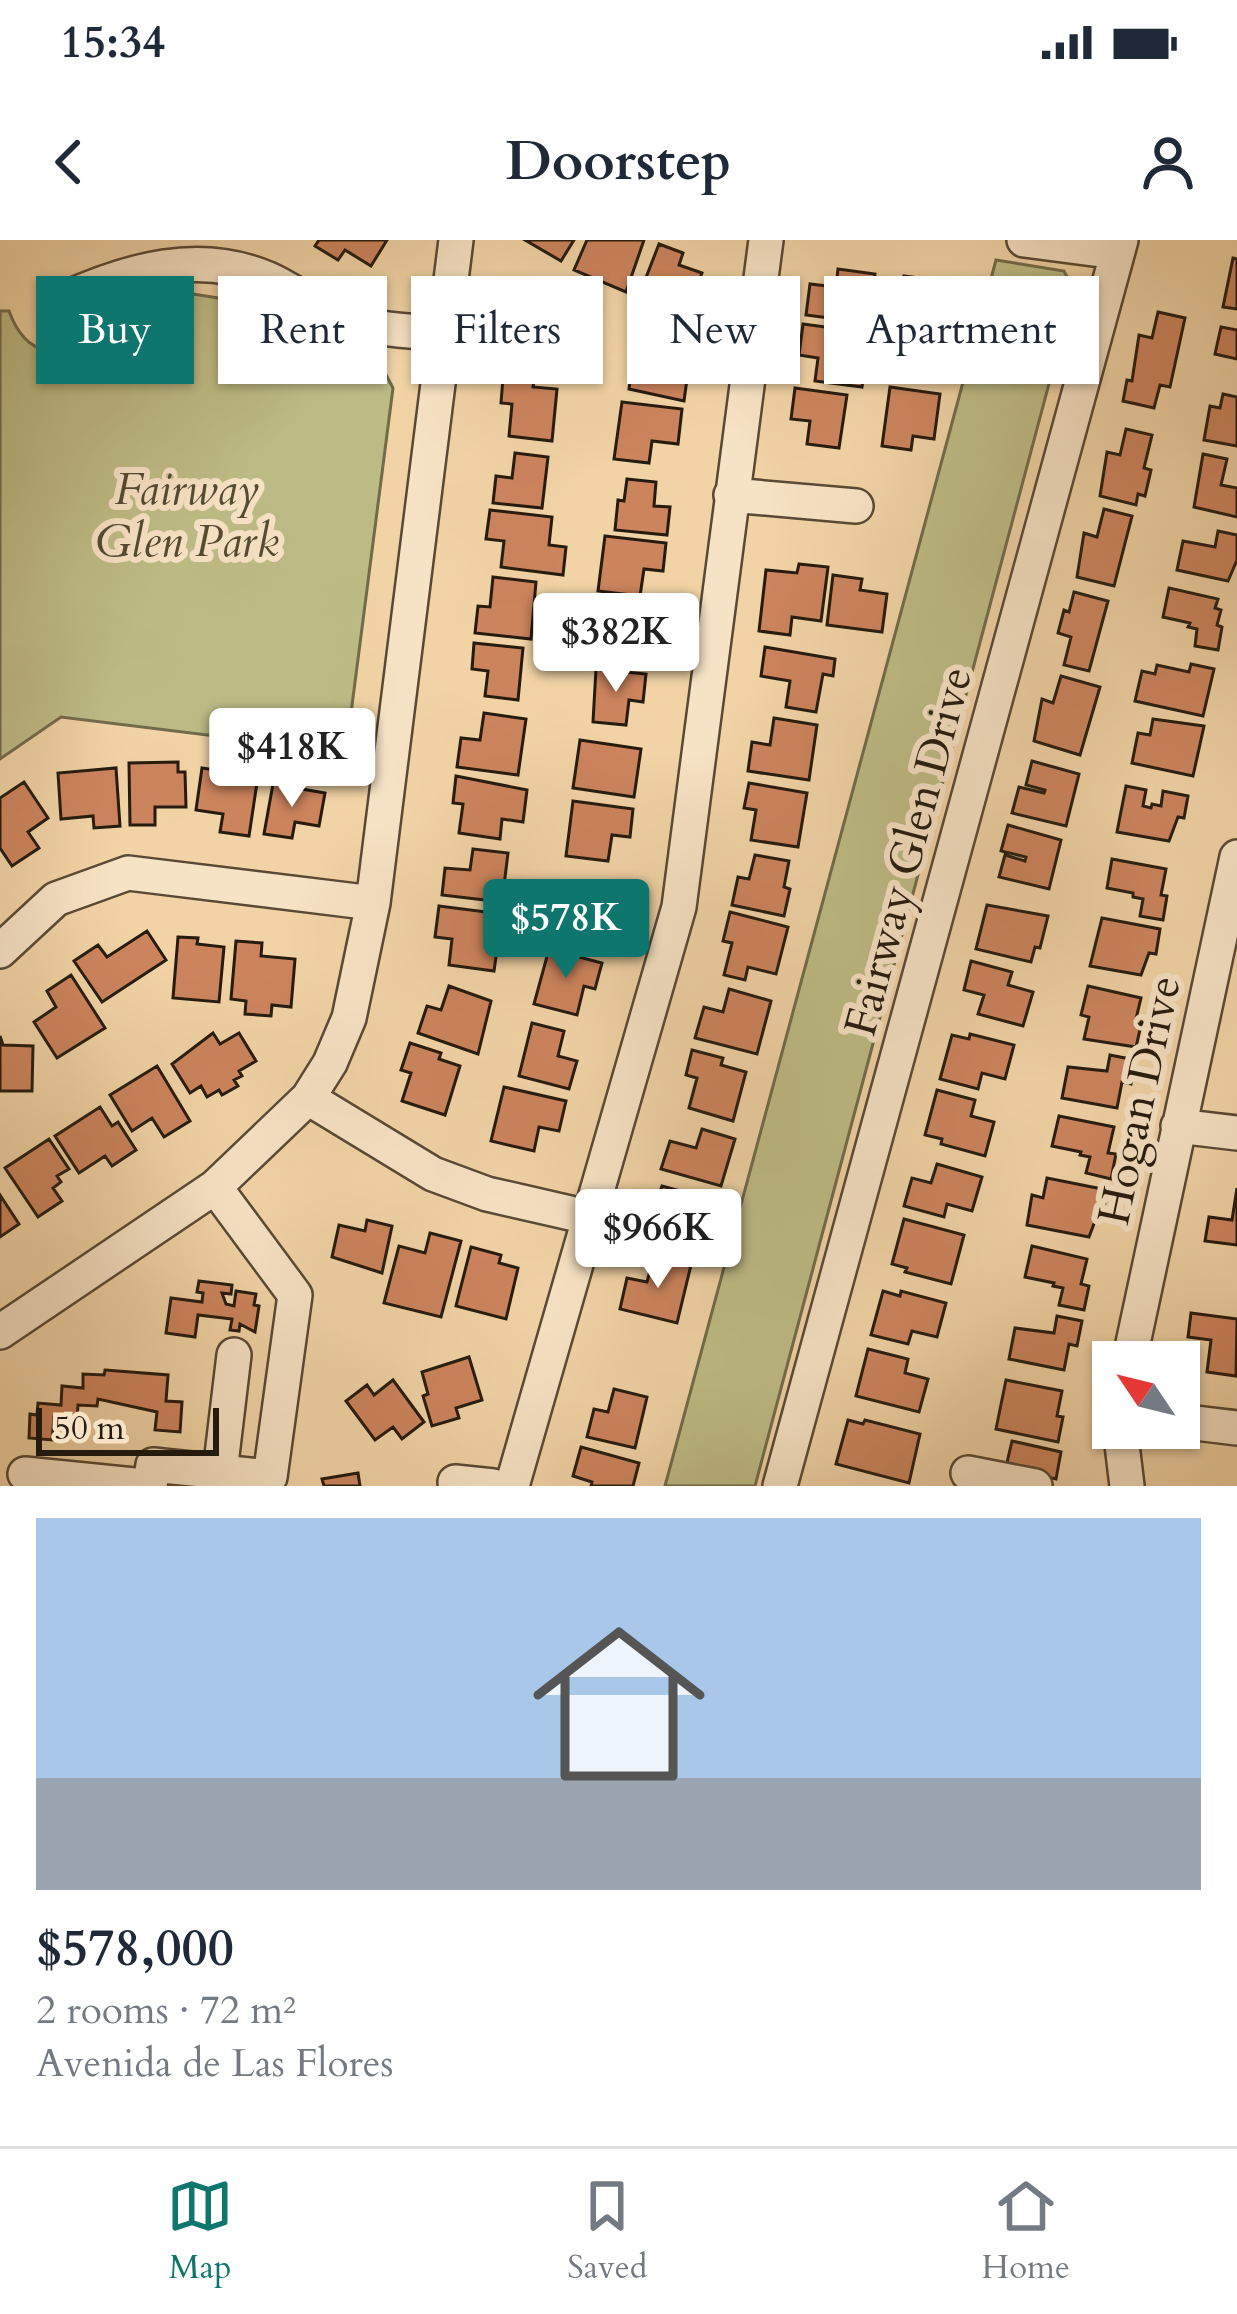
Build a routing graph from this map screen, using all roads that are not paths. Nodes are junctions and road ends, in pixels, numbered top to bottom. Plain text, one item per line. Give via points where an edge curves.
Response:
1 (456, 240) edge
2 (766, 240) edge
3 (1024, 240) edge
4 (1119, 246) edge
5 (129, 276) edge
6 (451, 276) edge
7 (411, 329) edge
8 (437, 384) edge
9 (731, 495) junction
10 (856, 506) dead end
11 (1237, 857) edge
12 (373, 903) junction
13 (0, 951) edge
14 (308, 1098) junction
15 (1178, 1126) junction
16 (1237, 1133) edge
17 (215, 1187) junction
18 (592, 1218) junction
19 (0, 1332) edge
20 (1133, 1341) edge
21 (234, 1355) dead end
22 (227, 1416) junction
23 (278, 1420) junction
24 (1200, 1424) edge
25 (1237, 1428) edge
26 (1120, 1449) edge
27 (220, 1472) junction
28 (968, 1473) dead end
29 (25, 1474) dead end
30 (455, 1483) dead end
31 (1119, 1485) edge
32 (147, 1486) edge
33 (493, 1486) edge
34 (512, 1486) edge
35 (781, 1486) edge
36 (1035, 1486) edge

1 - 6 street
2 - 9 street
3 - 4 street
4 - 35 street, Fairway Glen Drive
5 - 7 street via 194,262 232,266 344,320
8 - 12 street
9 - 10 street
9 - 18 street via 679,907
11 - 15 street, Hogan Drive
12 - 13 street via 128,873 56,899
12 - 14 street via 349,1018
14 - 17 street
14 - 18 street via 433,1174
15 - 16 street
15 - 20 street, Hogan Drive
17 - 19 street
17 - 23 street via 296,1295
18 - 34 street
21 - 22 street
22 - 23 street
22 - 27 street
23 - 27 street via 270,1477
24 - 25 street
26 - 31 street
27 - 32 street via 153,1465
28 - 36 street
29 - 32 street
30 - 33 street

